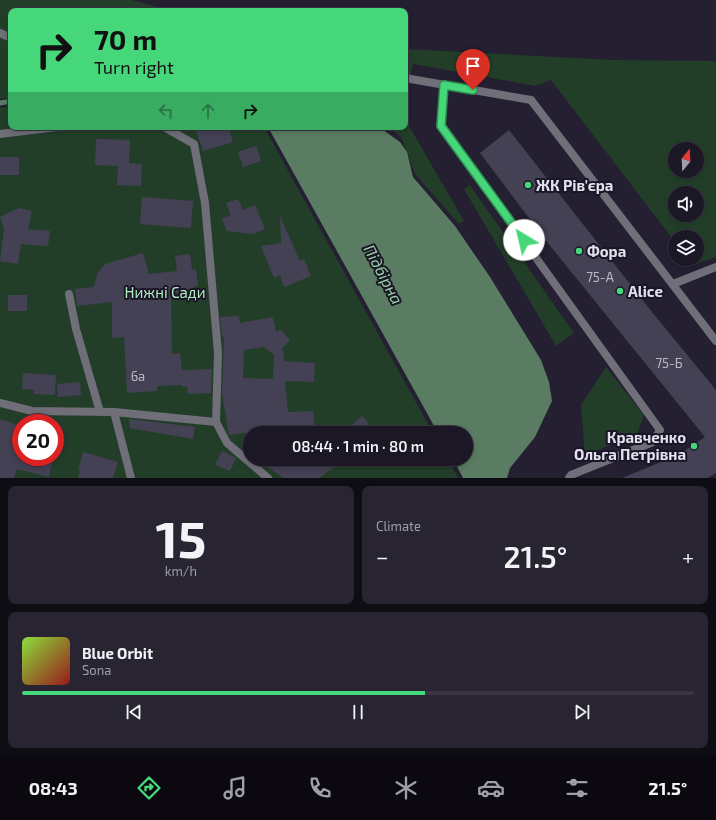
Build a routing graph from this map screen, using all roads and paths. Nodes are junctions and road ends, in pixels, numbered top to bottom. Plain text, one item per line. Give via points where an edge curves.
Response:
1 (408, 79) edge
2 (444, 85) junction
3 (33, 130) edge
4 (169, 130) edge
5 (0, 134) edge
6 (716, 267) edge
7 (673, 284) junction
8 (68, 294) dead end
9 (716, 341) edge
10 (0, 403) edge
11 (100, 412) junction
12 (114, 412) junction
13 (216, 422) junction
14 (131, 478) edge
15 (268, 478) edge
16 (569, 478) edge

1 - 2 street
2 - 7 street via 532,100
2 - 16 street via 441,126 660,430 653,442
3 - 5 street
4 - 13 street via 194,144 205,203 218,353
6 - 7 street
7 - 9 street
8 - 11 street
10 - 11 street via 32,411
11 - 12 street
12 - 13 street
12 - 14 street
13 - 15 street via 226,443

